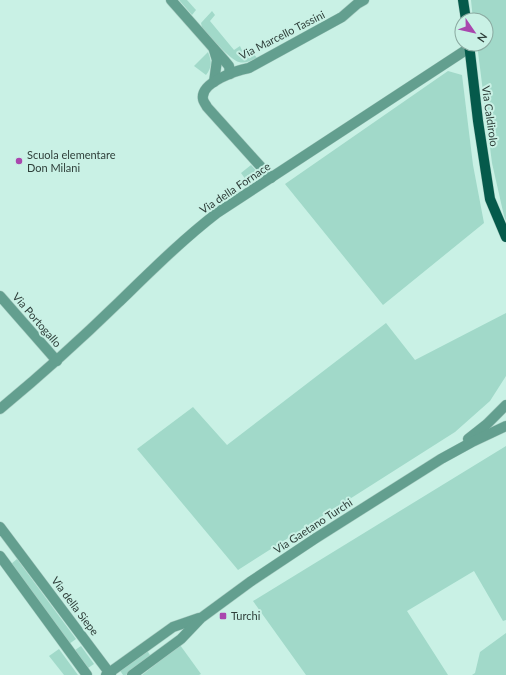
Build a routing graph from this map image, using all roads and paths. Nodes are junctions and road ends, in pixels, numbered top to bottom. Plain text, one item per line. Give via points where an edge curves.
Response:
1 (171, 0) edge
2 (463, 0) edge
3 (361, 2) edge
4 (465, 12) edge
5 (213, 49) junction
6 (460, 52) edge
7 (470, 52) edge
8 (230, 74) junction
9 (214, 82) junction
10 (271, 178) junction
11 (506, 237) edge
12 (0, 296) edge
13 (57, 361) junction
14 (506, 405) edge
15 (0, 408) edge
16 (506, 426) edge
17 (441, 459) junction
18 (0, 528) edge
19 (19, 552) junction
20 (3, 559) edge
21 (201, 618) junction
22 (173, 627) junction
23 (181, 639) junction
24 (109, 674) edge
25 (88, 675) edge
26 (132, 675) edge

1 - 5 street
2 - 4 main road
3 - 8 street, Via Marcello Tassini via 342,17 249,68
5 - 8 street, Via Marcello Tassini via 229,66
5 - 9 street, Via Marcello Tassini via 217,60
6 - 10 street, Via della Fornace
7 - 11 main road, Via Caldirolo via 489,192
8 - 9 street, Via Marcello Tassini
9 - 10 street, Via Marcello Tassini via 203,99
10 - 13 street, Via della Fornace via 198,228
12 - 13 street, Via Portogallo
13 - 15 street, Via della Fornace
14 - 17 street, Via Gaetano Turchi via 487,424
16 - 17 street, Via Gaetano Turchi
17 - 21 street, Via Gaetano Turchi via 316,538
18 - 19 street, Via della Siepe
19 - 20 street
19 - 24 street, Via della Siepe
20 - 25 street
21 - 22 street, Via Gaetano Turchi
21 - 23 street, Via Gaetano Turchi
22 - 23 street
22 - 24 street, Via Gaetano Turchi
23 - 26 street, Via Gaetano Turchi

